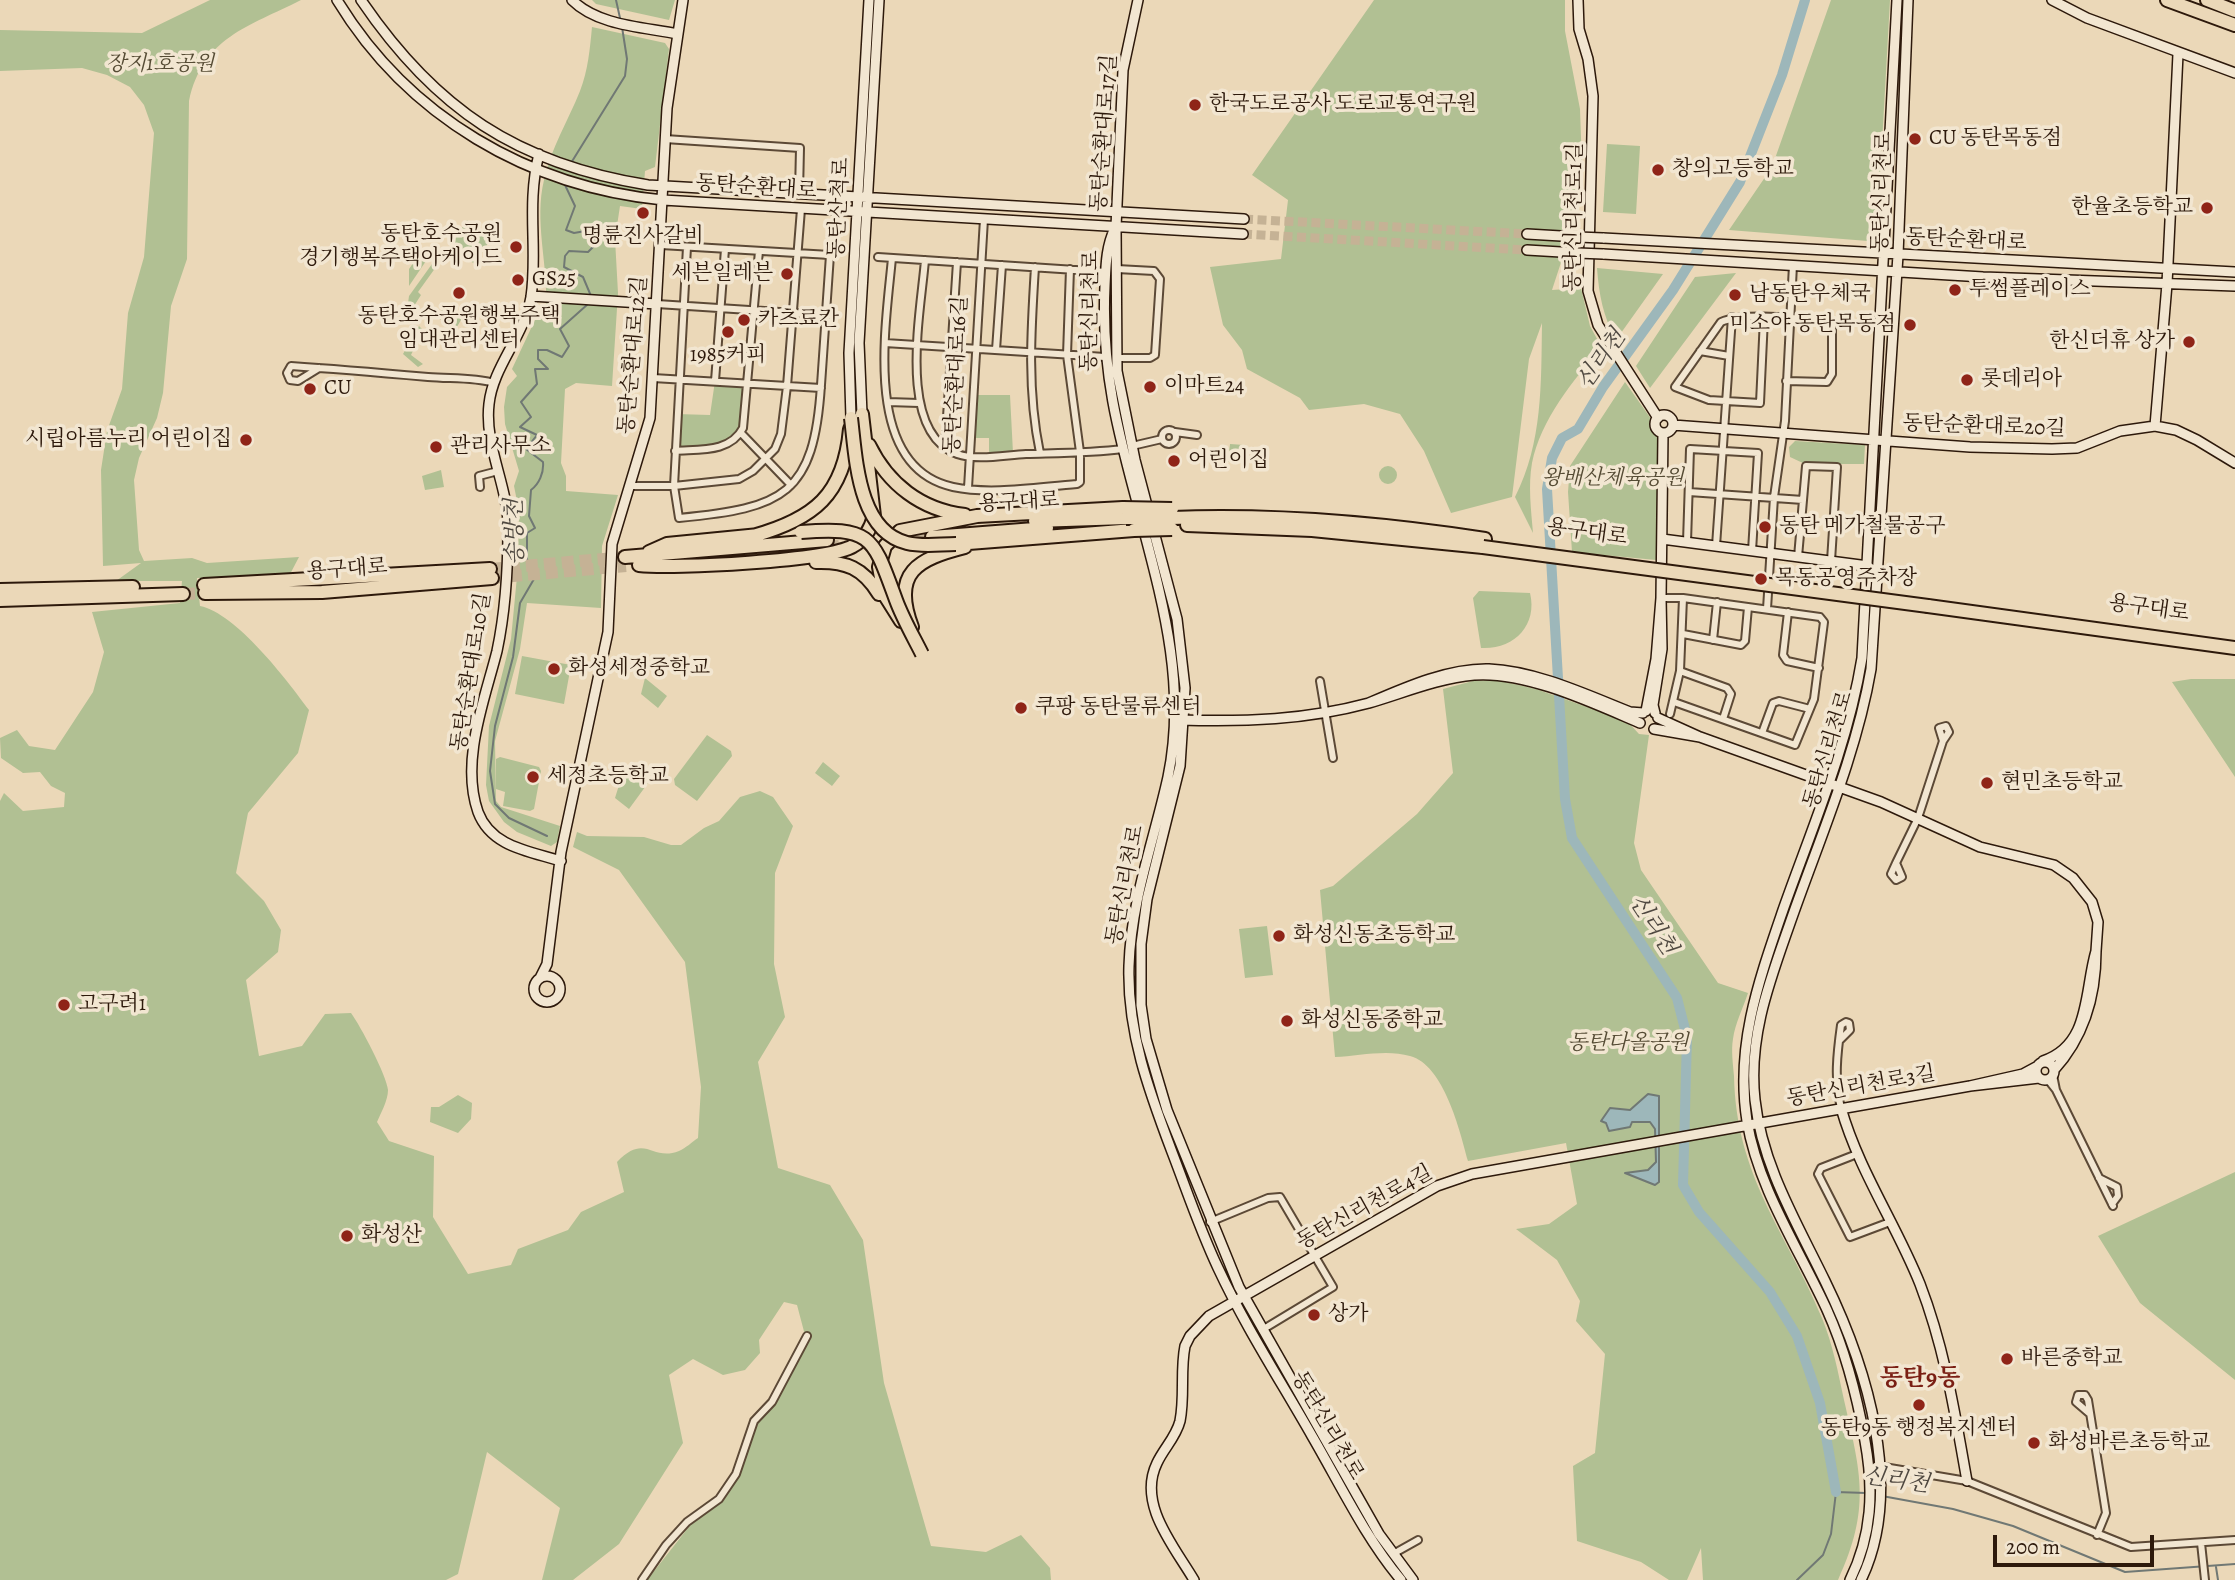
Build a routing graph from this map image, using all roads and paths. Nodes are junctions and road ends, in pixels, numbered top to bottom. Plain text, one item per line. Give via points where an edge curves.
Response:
1 (337, 0) edge
2 (360, 0) edge
3 (572, 0) edge
4 (683, 0) edge
5 (869, 0) edge
6 (879, 0) edge
7 (1138, 0) edge
8 (1578, 0) edge
9 (1897, 0) edge
10 (2052, 0) edge
11 (2167, 0) edge
12 (2207, 0) edge
13 (1908, 1) edge
14 (2235, 11) edge
15 (370, 14) junction
16 (353, 24) junction
17 (2235, 25) edge
18 (673, 33) junction
19 (2178, 54) junction
20 (2235, 73) edge
21 (665, 139) junction
22 (539, 154) junction
23 (535, 170) junction
24 (664, 184) junction
25 (692, 186) junction
26 (799, 193) junction
27 (829, 195) junction
28 (863, 197) junction
29 (663, 200) junction
30 (689, 202) junction
31 (801, 209) junction
32 (824, 210) junction
33 (862, 212) junction
34 (1117, 212) junction
35 (1887, 213) junction
36 (1900, 214) junction
37 (984, 219) junction
38 (1244, 219) tunnel mouth
39 (1116, 227) junction
40 (1243, 234) tunnel mouth
41 (1527, 234) tunnel mouth
42 (661, 246) junction
43 (687, 247) junction
44 (725, 249) junction
45 (1527, 250) tunnel mouth
46 (759, 251) junction
47 (1853, 252) junction
48 (797, 253) junction
49 (1885, 254) junction
50 (1898, 255) junction
51 (878, 257) dead end
52 (1932, 257) junction
53 (892, 258) junction
54 (925, 260) junction
55 (957, 262) junction
56 (981, 264) junction
57 (1002, 265) junction
58 (1793, 265) junction
59 (1035, 267) junction
60 (1117, 269) junction
61 (1850, 269) junction
62 (1070, 270) junction
63 (2168, 270) junction
64 (1885, 271) junction
65 (1897, 271) junction
66 (1106, 272) junction
67 (2235, 272) edge
68 (1929, 273) junction
69 (2167, 284) junction
70 (2235, 286) edge
71 (531, 296) junction
72 (657, 304) junction
73 (683, 306) junction
74 (1883, 307) junction
75 (720, 308) junction
76 (1895, 308) junction
77 (755, 310) junction
78 (792, 313) junction
79 (826, 315) junction
80 (1732, 317) junction
81 (1765, 318) junction
82 (1790, 319) junction
83 (885, 343) junction
84 (919, 345) junction
85 (951, 348) junction
86 (976, 349) junction
87 (996, 350) junction
88 (1700, 351) junction
89 (1030, 352) junction
90 (1067, 355) junction
91 (1730, 356) junction
92 (1105, 357) junction
93 (1116, 358) junction
94 (319, 368) junction
95 (653, 378) junction
96 (678, 379) junction
97 (1786, 381) junction
98 (715, 382) junction
99 (494, 383) junction
100 (749, 384) junction
101 (787, 386) junction
102 (821, 388) junction
103 (1726, 401) junction
104 (888, 402) junction
105 (919, 403) junction
106 (856, 416) junction
107 (1658, 418) junction
108 (1673, 425) junction
109 (2155, 426) junction
110 (1724, 429) junction
111 (1173, 431) junction
112 (1781, 432) junction
113 (741, 433) junction
114 (1663, 433) junction
115 (1186, 435) junction
116 (1197, 435) dead end
117 (1162, 439) junction
118 (1176, 440) junction
119 (1875, 440) junction
120 (1887, 441) junction
121 (945, 448) junction
122 (1127, 448) junction
123 (675, 451) junction
124 (1723, 451) junction
125 (1080, 452) junction
126 (1040, 453) junction
127 (970, 456) junction
128 (766, 460) junction
129 (2235, 463) edge
130 (498, 471) junction
131 (791, 485) junction
132 (631, 486) junction
133 (674, 486) junction
134 (480, 487) dead end
135 (968, 488) junction
136 (1689, 492) junction
137 (1720, 494) junction
138 (1755, 496) junction
139 (1774, 497) junction
140 (1803, 499) junction
141 (976, 516) junction
142 (1172, 520) junction
143 (1126, 521) junction
144 (1203, 521) junction
145 (932, 533) tunnel mouth
146 (753, 536) junction
147 (1662, 539) junction
148 (992, 540) junction
149 (1687, 542) junction
150 (827, 543) tunnel mouth
151 (1716, 546) junction
152 (1752, 551) junction
153 (1772, 553) junction
154 (1798, 557) junction
155 (632, 561) junction
156 (1831, 561) junction
157 (732, 563) junction
158 (1868, 566) junction
159 (491, 574) tunnel mouth
160 (205, 589) tunnel mouth
161 (183, 590) tunnel mouth
162 (2, 595) edge
163 (1661, 598) junction
164 (1684, 598) junction
165 (1928, 602) junction
166 (1717, 603) junction
167 (1748, 607) junction
168 (1768, 609) junction
169 (1788, 612) junction
170 (1683, 634) junction
171 (2235, 639) edge
172 (1713, 640) junction
173 (2235, 648) edge
174 (922, 654) junction
175 (1819, 668) junction
176 (1680, 671) junction
177 (1320, 681) dead end
178 (1674, 702) junction
179 (1810, 709) junction
180 (1616, 710) junction
181 (1323, 713) junction
182 (1651, 714) junction
183 (1670, 714) dead end
184 (1723, 719) junction
185 (1180, 720) junction
186 (1640, 723) junction
187 (1654, 729) junction
188 (1762, 733) junction
189 (1700, 737) junction
190 (1943, 741) dead end
191 (1333, 758) dead end
192 (1828, 781) junction
193 (1838, 785) junction
194 (1918, 818) junction
195 (561, 861) junction
196 (1896, 863) dead end
197 (2096, 951) junction
198 (547, 964) junction
199 (540, 978) junction
200 (558, 983) junction
201 (1839, 1041) dead end
202 (2039, 1064) junction
203 (2048, 1076) junction
204 (1970, 1086) junction
205 (1842, 1108) junction
206 (1753, 1124) junction
207 (1732, 1126) joint
208 (1857, 1154) junction
209 (2099, 1178) junction
210 (1210, 1222) junction
211 (1890, 1222) junction
212 (1315, 1256) junction
213 (1333, 1287) junction
214 (1337, 1295) dead end
215 (1239, 1299) junction
216 (1262, 1330) junction
217 (807, 1336) dead end
218 (2090, 1414) dead end
219 (1880, 1466) junction
220 (1870, 1470) junction
221 (1967, 1481) junction
222 (2097, 1535) junction
223 (1418, 1540) dead end
224 (2235, 1540) edge
225 (2201, 1543) junction
226 (1393, 1554) junction
227 (642, 1580) edge
228 (1194, 1580) edge
229 (1401, 1580) edge
230 (1413, 1580) edge
231 (1850, 1580) edge
232 (1861, 1580) edge
233 (2206, 1580) edge

1 - 16 main road, 동탄순환대로
2 - 15 main road, 동탄순환대로
3 - 18 main road via 607,20
4 - 18 main road, 동탄순환대로12길
5 - 28 main road, 동탄산척로
6 - 28 main road, 동탄산척로
7 - 34 main road, 동탄순환대로17길 via 1123,70
8 - 107 main road, 동탄신리천로1길 via 1593,96 1588,291 1598,325
9 - 35 main road, 동탄신리천로
10 - 19 main road
11 - 17 highway
12 - 14 highway
13 - 36 main road, 동탄신리천로
15 - 16 main road via 354,15
15 - 22 main road, 동탄순환대로 via 419,75 449,102
16 - 23 main road, 동탄순환대로 via 382,61 426,104 483,144
18 - 21 main road, 동탄순환대로12길
19 - 20 main road
19 - 63 main road
21 - 24 main road, 동탄순환대로12길
21 - 26 street via 800,148
22 - 23 main road, 동탄순환대로10길
22 - 24 main road, 동탄순환대로 via 604,177
23 - 29 main road, 동탄순환대로 via 610,193
23 - 71 main road, 동탄순환대로10길
24 - 25 main road, 동탄순환대로
24 - 29 main road, 동탄순환대로12길
25 - 26 main road, 동탄순환대로
25 - 30 main road via 687,188
26 - 27 main road, 동탄순환대로
27 - 28 main road, 동탄순환대로
27 - 32 main road via 830,205
28 - 33 main road, 동탄산척로
28 - 34 main road, 동탄순환대로
29 - 30 main road, 동탄순환대로
29 - 42 main road, 동탄순환대로12길
30 - 31 main road, 동탄순환대로
31 - 32 main road, 동탄순환대로
31 - 48 street
32 - 33 main road, 동탄순환대로
33 - 37 main road, 동탄순환대로
33 - 106 main road, 동탄산척로 via 849,353
34 - 38 main road, 동탄순환대로
34 - 39 main road, 동탄순환대로17길
35 - 36 main road via 1893,219
35 - 49 main road, 동탄신리천로
36 - 50 main road, 동탄신리천로
37 - 39 main road, 동탄순환대로
37 - 56 street, 동탄순환대로16길
39 - 40 main road, 동탄순환대로
39 - 60 main road, 동탄신리천로
39 - 66 main road, 동탄신리천로 via 1108,244
41 - 47 main road, 동탄순환대로, bridge
42 - 43 street
42 - 72 main road, 동탄순환대로12길
43 - 44 street
43 - 73 street
44 - 46 street
44 - 75 street
45 - 58 main road, 동탄순환대로, bridge
46 - 48 street
46 - 77 street
47 - 49 main road, 동탄순환대로
47 - 61 main road via 1858,261
48 - 78 street
48 - 79 street via 830,255
49 - 50 main road, 동탄순환대로
49 - 64 main road, 동탄신리천로
50 - 52 main road, 동탄순환대로
50 - 65 main road, 동탄신리천로
51 - 53 street
52 - 63 main road, 동탄순환대로
52 - 68 main road via 1923,264
53 - 54 street
53 - 83 street
54 - 55 street
54 - 84 street
55 - 56 street
55 - 85 street
56 - 57 street
56 - 86 street, 동탄순환대로16길
57 - 59 street
57 - 87 street
58 - 61 main road, 동탄순환대로
58 - 82 street
59 - 62 street
59 - 89 street
60 - 93 main road, 동탄신리천로
60 - 93 street, 동탄신리천로 via 1154,271 1160,279 1156,355
61 - 64 main road, 동탄순환대로
62 - 66 street
62 - 90 street
63 - 67 main road, 동탄순환대로
63 - 69 main road
64 - 65 main road, 동탄순환대로
64 - 74 main road, 동탄신리천로
65 - 68 main road, 동탄순환대로
65 - 76 main road, 동탄신리천로
66 - 92 main road, 동탄신리천로
68 - 69 main road, 동탄순환대로
69 - 70 main road, 동탄순환대로
69 - 109 main road
71 - 72 main road
71 - 99 main road, 동탄순환대로10길 via 518,340
72 - 73 street
72 - 95 main road, 동탄순환대로12길
73 - 75 street
73 - 96 street
74 - 76 main road via 1888,301
74 - 119 main road, 동탄신리천로
75 - 77 street
75 - 98 street
76 - 120 main road, 동탄신리천로
77 - 78 street
77 - 100 street
78 - 79 street
78 - 101 street
79 - 102 street
80 - 81 street
80 - 88 street via 1721,322
80 - 91 street
81 - 82 street
81 - 103 street via 1760,402
82 - 97 street
82 - 97 street via 1832,326 1835,343 1827,382
83 - 84 street
83 - 104 street
84 - 85 street
84 - 105 street
85 - 86 street
85 - 121 street
86 - 87 street
86 - 127 street, 동탄순환대로16길
87 - 89 street
88 - 91 street
88 - 103 street via 1675,387 1709,400
89 - 90 street
89 - 126 street via 1032,416
90 - 92 street
90 - 125 street
91 - 103 street
92 - 122 main road, 동탄신리천로
93 - 122 main road, 동탄신리천로
94 - 94 street via 291,366 287,373 292,381 302,381
94 - 99 street
95 - 96 street
95 - 132 main road, 동탄순환대로12길 via 648,432
96 - 98 street
96 - 123 street
97 - 112 street
98 - 100 street
99 - 130 main road, 동탄순환대로10길 via 489,426
100 - 101 street
100 - 113 street
101 - 102 street
101 - 128 street via 781,435
102 - 131 street via 814,448
103 - 110 street
104 - 105 street
104 - 135 street via 892,428 908,459 936,480
105 - 121 street via 926,425
106 - 141 highway via 876,459 904,491 935,508
106 - 146 highway via 843,468 822,503 797,522
106 - 148 highway, bridge via 866,502 881,529 912,544
106 - 157 highway via 875,505 872,523 862,538 832,553
107 - 108 main road via 1668,416
107 - 114 main road, 동탄신리천로1길 via 1656,425
108 - 110 main road
108 - 114 main road
109 - 120 main road, 동탄순환대로20길 via 2120,431 2077,448
109 - 129 main road, 동탄순환대로20길 via 2176,430
110 - 112 main road
110 - 124 street
111 - 115 street
111 - 117 street via 1166,431
111 - 118 street
112 - 119 main road
112 - 139 street
113 - 123 street via 724,446
113 - 128 street
114 - 147 main road, 동탄신리천로1길
115 - 116 street
115 - 118 street
117 - 118 street via 1169,445
117 - 122 street
119 - 120 main road
119 - 158 main road, 동탄신리천로
120 - 193 main road, 동탄신리천로 via 1871,669
121 - 127 street
122 - 125 street
122 - 185 main road, 동탄신리천로 via 1167,618
123 - 133 street
124 - 136 street via 1690,449
124 - 137 street
124 - 138 street via 1758,453
125 - 126 street
125 - 135 street via 1080,482 1076,484
126 - 127 street
127 - 135 street, 동탄순환대로16길
128 - 131 street
128 - 133 street via 739,479
130 - 134 street via 479,476
130 - 195 main road, 동탄순환대로10길 via 508,531 500,630 476,733 476,803 488,829 500,840
131 - 133 street via 746,510 679,518
132 - 133 street
132 - 195 main road, 동탄순환대로12길 via 612,544 608,632
136 - 137 street
136 - 149 street
137 - 138 street
137 - 151 street
138 - 139 street
138 - 152 street
139 - 140 street
139 - 153 street
140 - 154 street
140 - 156 street via 1806,466 1837,467
141 - 143 highway
141 - 174 highway via 909,527 893,536 880,556 884,594
142 - 143 highway, bridge
142 - 143 highway, bridge
142 - 144 highway
142 - 144 highway
143 - 145 highway, 용구대로 via 1033,521
143 - 148 highway
144 - 165 highway, 용구대로, bridge via 1484,543
146 - 155 highway via 667,544
146 - 174 highway, bridge via 840,529 869,541 884,562
147 - 149 main road
147 - 163 main road, 동탄신리천로1길
148 - 174 highway via 933,555 911,575 906,601
149 - 151 main road
150 - 155 highway
151 - 152 main road
152 - 153 main road
153 - 154 main road
153 - 168 street
154 - 156 main road
155 - 157 highway via 663,568
156 - 158 main road
157 - 174 highway via 825,561 860,569
158 - 192 main road, 동탄신리천로 via 1858,684
159 - 160 highway, 용구대로
161 - 162 highway
163 - 164 street
163 - 182 main road, 동탄신리천로1길 via 1663,631
164 - 166 street
164 - 170 street
165 - 171 highway, 용구대로
165 - 173 highway, 용구대로
166 - 167 street
166 - 172 street
167 - 168 street
167 - 172 street via 1741,645
168 - 169 street
169 - 175 street via 1783,655 1787,661
169 - 175 street via 1820,617 1824,622
170 - 172 street
170 - 176 street
175 - 179 street
176 - 178 street
176 - 184 street via 1727,688 1731,694
177 - 181 street
178 - 183 street
178 - 184 street
179 - 188 street via 1773,703
179 - 188 street via 1796,748
180 - 181 main road via 1537,682 1472,675
180 - 182 main road
180 - 186 main road
181 - 185 main road via 1262,722
181 - 191 street
182 - 186 main road
182 - 187 main road
182 - 189 main road
184 - 188 street
185 - 210 main road, 동탄신리천로 via 1174,796 1143,920 1141,1005 1155,1077
185 - 215 main road, 동탄신리천로 via 1134,913 1129,968 1132,1013 1152,1100 1208,1247
186 - 187 main road via 1645,729
187 - 189 main road
189 - 192 main road, 동탄신리천로3길
190 - 194 street
192 - 193 main road, 동탄신리천로3길
192 - 206 main road, 동탄신리천로 via 1754,998 1744,1057
193 - 194 main road, 동탄신리천로3길
193 - 206 main road, 동탄신리천로 via 1760,1016
194 - 196 street
194 - 197 main road, 동탄신리천로3길 via 1980,847 2064,871 2092,902 2098,922
195 - 198 main road, 동탄순환대로12길
197 - 202 main road, 동탄신리천로3길 via 2076,1036 2065,1052
197 - 203 main road, 동탄신리천로3길 via 2084,1025 2073,1049
198 - 199 main road, 동탄순환대로12길
198 - 200 main road
199 - 200 main road via 548,976
199 - 200 main road via 534,985 535,994 545,1002 556,998
201 - 205 street via 1836,1074
202 - 203 main road
202 - 203 main road via 2049,1062
202 - 204 main road, 동탄신리천로3길 via 2023,1074
203 - 204 main road, 동탄신리천로3길
203 - 209 street
204 - 205 main road, 동탄신리천로3길
205 - 206 main road, 동탄신리천로3길
205 - 208 main road
206 - 207 main road, 동탄신리천로3길
206 - 219 main road, 동탄신리천로 via 1855,1351
206 - 220 main road, 동탄신리천로 via 1763,1177 1846,1358
207 - 212 main road, 동탄신리천로4길 via 1456,1179
208 - 211 main road
208 - 211 street via 1821,1168 1818,1174 1824,1187 1850,1237
209 - 209 street via 2113,1205 2117,1187
210 - 212 street via 1280,1197
210 - 215 main road, 동탄신리천로
211 - 221 main road via 1919,1281 1939,1339
212 - 213 street
212 - 215 main road, 동탄신리천로4길
213 - 214 street
213 - 216 street
215 - 216 main road, 동탄신리천로
215 - 228 main road, 동탄신리천로4길 via 1209,1316 1190,1336 1183,1357 1179,1425 1157,1463 1151,1484 1154,1509
215 - 229 main road, 동탄신리천로 via 1372,1541
216 - 226 main road, 동탄신리천로
217 - 227 street via 775,1396 754,1421 736,1474 719,1499 687,1522 666,1545
218 - 222 street via 2106,1513
219 - 220 street
219 - 221 street
219 - 232 main road, 동탄신리천로 via 1881,1514 1876,1543
220 - 231 main road, 동탄신리천로 via 1865,1542
221 - 222 street
222 - 225 street via 2138,1548
223 - 226 street
224 - 225 street
225 - 233 street
226 - 230 main road, 동탄신리천로

